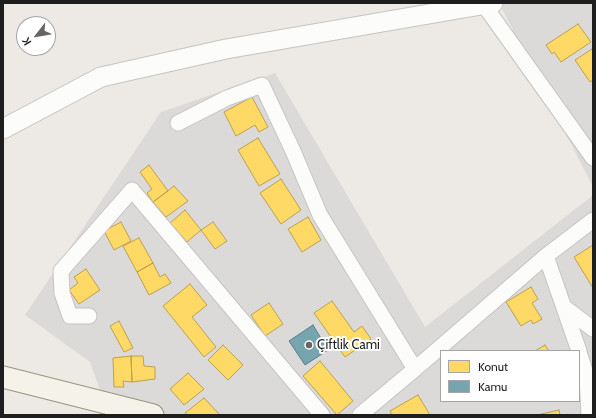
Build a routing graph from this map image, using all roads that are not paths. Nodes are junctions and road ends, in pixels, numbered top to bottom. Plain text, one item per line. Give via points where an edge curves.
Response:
1 (489, 4) edge
2 (178, 123) dead end
3 (3, 129) edge
4 (593, 158) edge
5 (593, 220) edge
6 (546, 256) junction
7 (564, 307) junction
8 (90, 316) dead end
9 (593, 329) edge
10 (579, 350) edge
11 (580, 353) edge
12 (416, 369) junction
13 (590, 376) edge
14 (3, 377) edge
15 (152, 415) edge
16 (322, 415) edge
17 (360, 415) edge
18 (589, 415) edge

1 - 3 street via 226,49 102,77
1 - 4 street
2 - 12 street via 227,98 262,85 320,215
5 - 6 street
6 - 7 street
6 - 12 street
7 - 9 street
7 - 10 street
8 - 16 street via 70,316 62,293 61,271 132,190
11 - 13 street
12 - 17 street
13 - 18 street
14 - 15 main road

